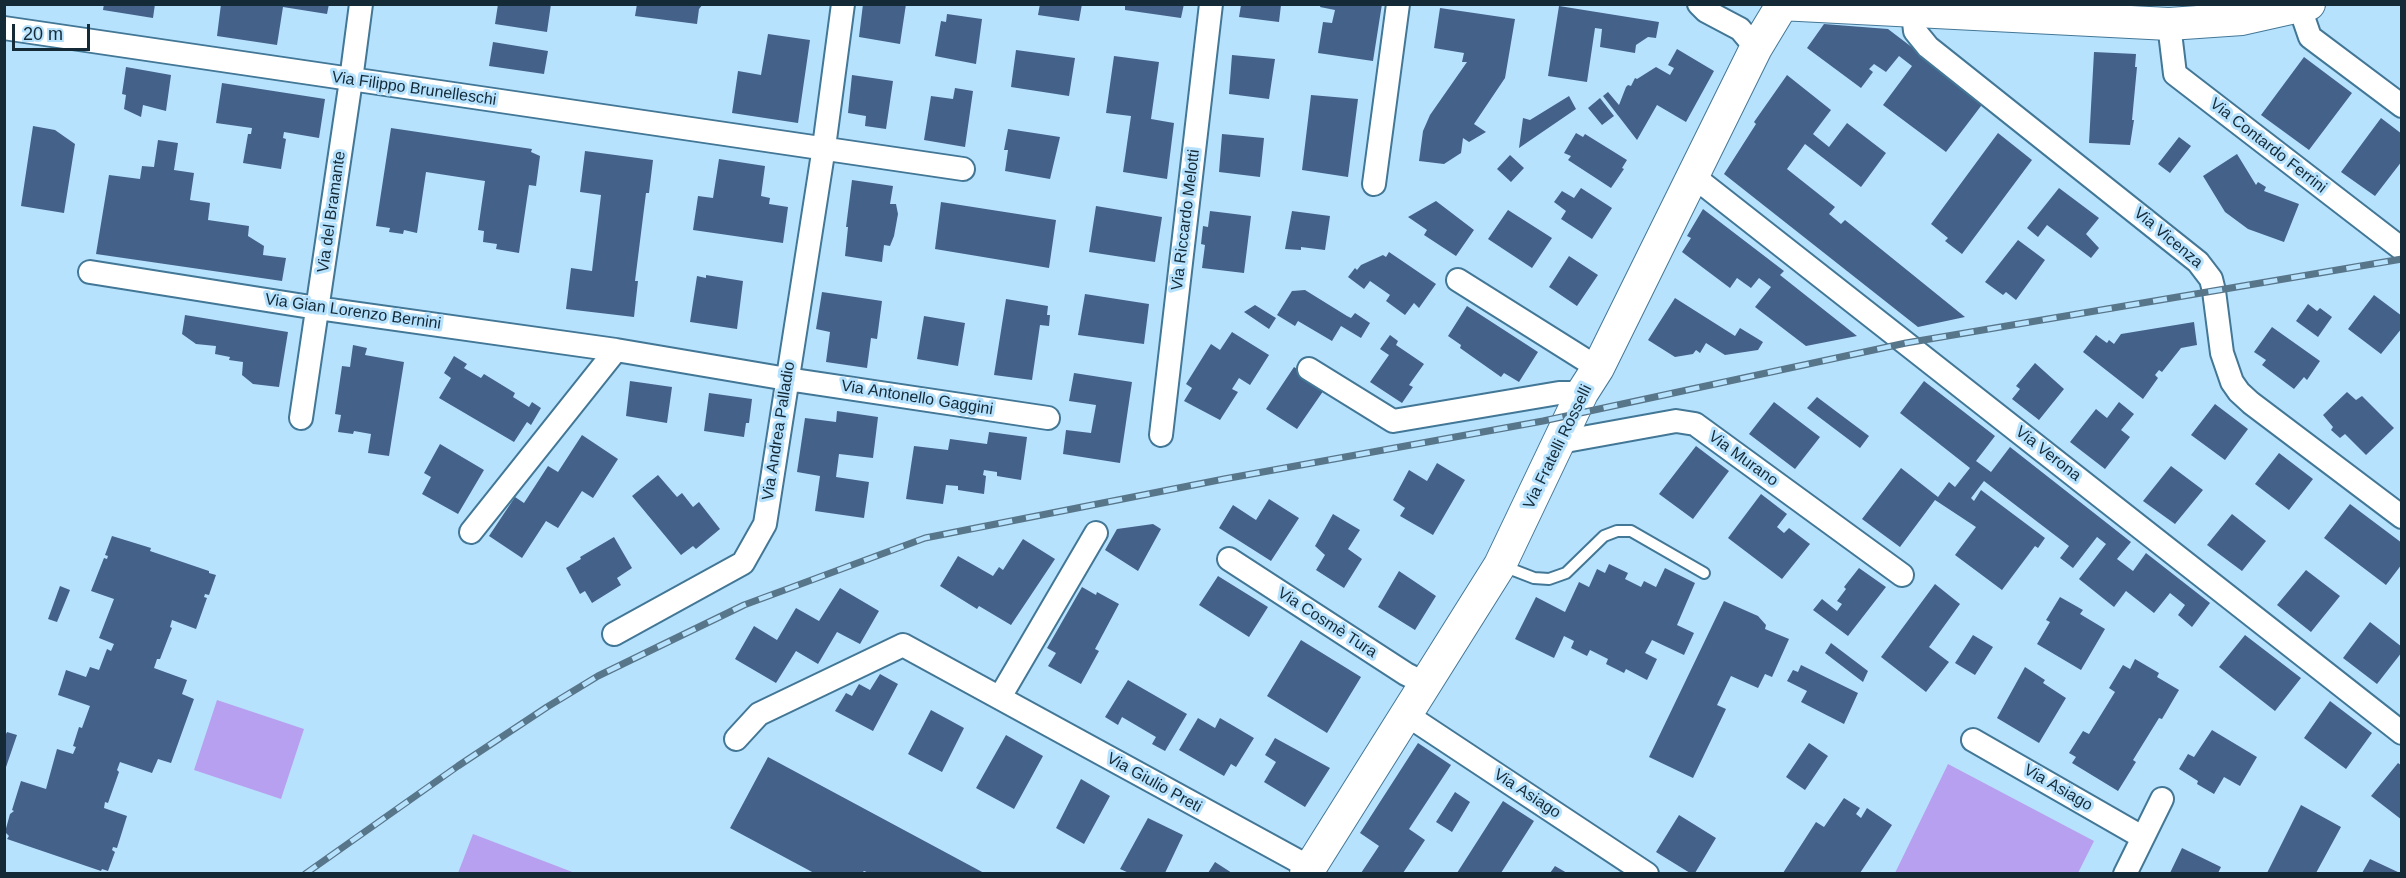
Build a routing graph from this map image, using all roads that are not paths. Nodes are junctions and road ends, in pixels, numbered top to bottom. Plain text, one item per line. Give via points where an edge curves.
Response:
1 (360, 4) edge
2 (843, 4) edge
3 (1211, 4) edge
4 (1398, 4) edge
5 (1699, 4) edge
6 (1782, 5) edge
7 (2302, 6) edge
8 (1913, 13) junction
9 (2169, 14) edge
10 (4, 28) edge
11 (1756, 48) junction
12 (351, 80) junction
13 (2402, 106) edge
14 (824, 147) junction
15 (963, 169) dead end
16 (1693, 176) junction
17 (1374, 184) dead end
18 (2402, 249) edge
19 (90, 272) dead end
20 (1458, 280) dead end
21 (318, 308) junction
22 (616, 350) junction
23 (1309, 369) dead end
24 (787, 379) junction
25 (1590, 381) junction
26 (300, 418) dead end
27 (1048, 418) dead end
28 (1161, 435) dead end
29 (1560, 442) junction
30 (2402, 517) edge
31 (471, 532) dead end
32 (1096, 533) dead end
33 (1229, 559) dead end
34 (1500, 565) junction
35 (1704, 573) dead end
36 (1902, 575) dead end
37 (614, 634) dead end
38 (1426, 684) junction
39 (1000, 697) junction
40 (1407, 716) junction
41 (2402, 733) edge
42 (736, 739) dead end
43 (1973, 740) dead end
44 (2162, 799) dead end
45 (2142, 837) junction
46 (1307, 870) edge
47 (1647, 873) edge
48 (2124, 873) edge

1 - 12 street, Via del Bramante
2 - 14 street, Via Andrea Palladio
3 - 28 street, Via Riccardo Melotti
4 - 17 street
5 - 11 street via 1740,29
6 - 8 street
6 - 11 street, Via Fratelli Rosselli
7 - 9 street via 2242,20
7 - 13 street via 2310,37
8 - 9 street
8 - 30 street, Via Vicenza via 1915,31 1929,47 2198,262 2211,279 2222,353 2239,392
9 - 18 street, Via Contardo Ferrini via 2175,74
10 - 12 street, Via Filippo Brunelleschi
11 - 16 street, Via Fratelli Rosselli
12 - 14 street, Via Filippo Brunelleschi
12 - 21 street, Via del Bramante
14 - 15 street
14 - 24 street, Via Andrea Palladio
16 - 25 street, Via Fratelli Rosselli
16 - 41 street, Via Verona
19 - 21 street, Via Gian Lorenzo Bernini
20 - 25 street
21 - 22 street, Via Gian Lorenzo Bernini
21 - 26 street, Via del Bramante
22 - 24 street, Via Gian Lorenzo Bernini
22 - 31 street
23 - 25 street via 1393,421 1559,393
24 - 27 street, Via Antonello Gaggini
24 - 37 street, Via Andrea Palladio via 765,524 742,563
25 - 29 street, Via Fratelli Rosselli
29 - 34 street, Via Fratelli Rosselli
29 - 36 street, Via Murano via 1676,421 1695,424
32 - 39 street
33 - 38 street, Via Cosmè Tura
34 - 35 lane via 1534,578 1549,579 1566,573 1604,536 1631,531
34 - 38 street, Via Fratelli Rosselli
38 - 40 street, Via Fratelli Rosselli
39 - 42 street, Via Giulio Preti via 903,645 759,714
39 - 46 street, Via Giulio Preti
40 - 46 street, Via Fratelli Rosselli
40 - 47 street, Via Asiago
43 - 45 street, Via Asiago
44 - 45 street
45 - 48 street

